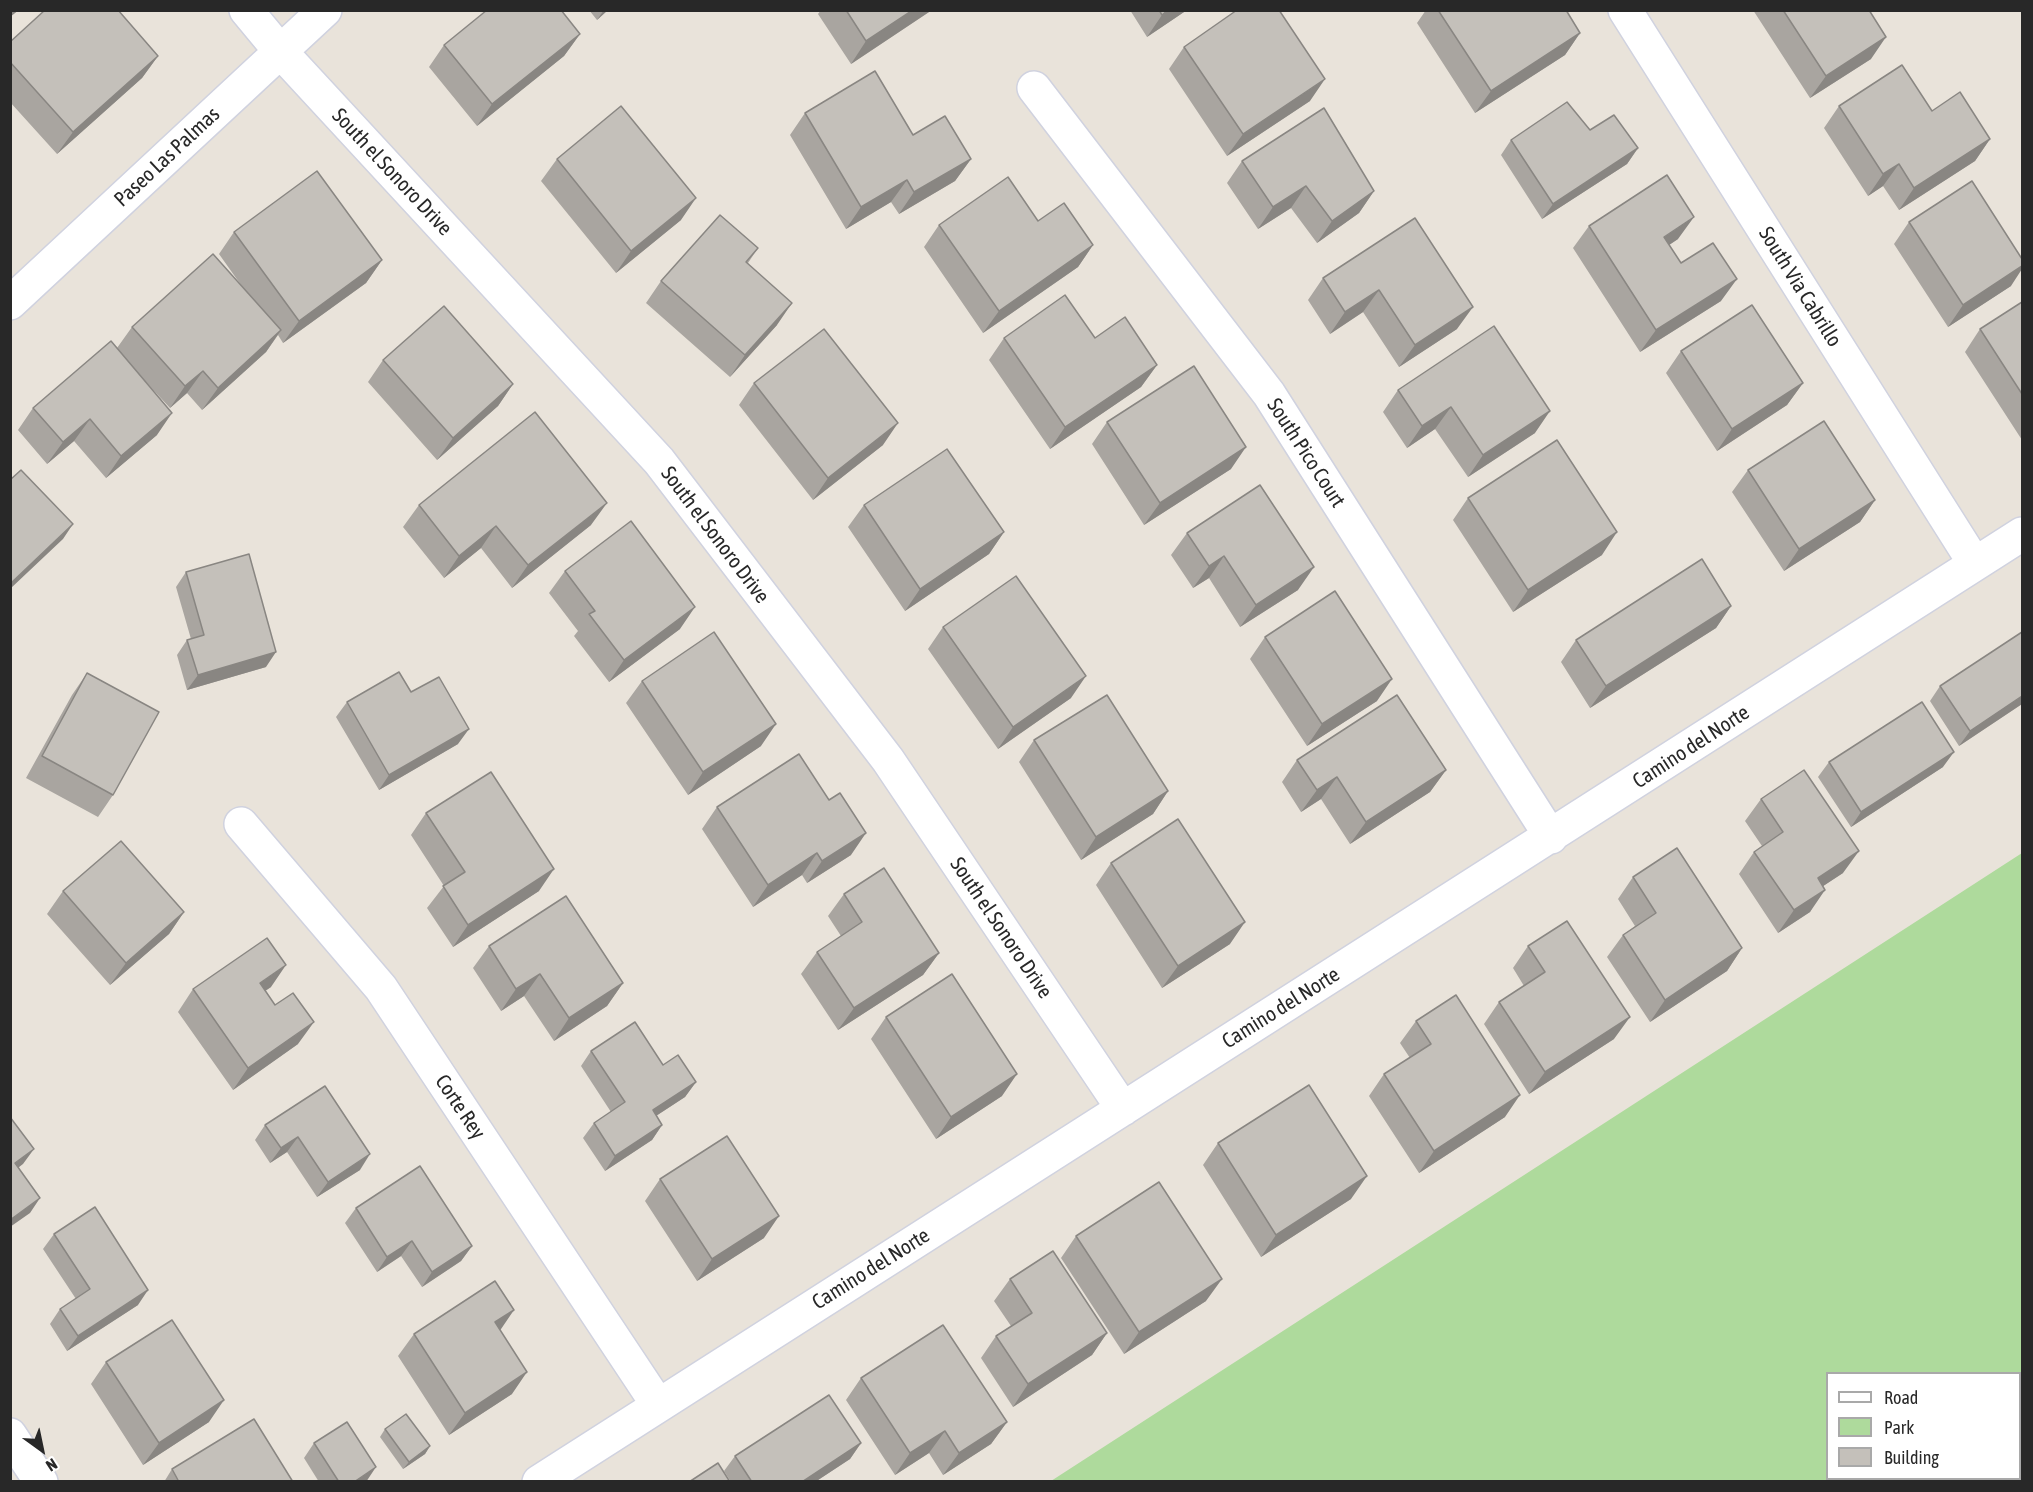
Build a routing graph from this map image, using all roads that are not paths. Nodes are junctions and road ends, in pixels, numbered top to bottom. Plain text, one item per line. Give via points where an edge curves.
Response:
1 (246, 10) edge
2 (325, 10) edge
3 (1625, 10) edge
4 (280, 51) junction
5 (1034, 88) dead end
6 (10, 303) edge
7 (2022, 534) edge
8 (1975, 564) junction
9 (241, 824) dead end
10 (1551, 837) junction
11 (1123, 1109) junction
12 (657, 1405) junction
13 (10, 1435) edge
14 (41, 1482) edge
15 (539, 1482) edge

1 - 4 street, South el Sonoro Drive
2 - 4 street, Paseo Las Palmas
3 - 8 street, South Via Cabrillo
4 - 6 street, Paseo Las Palmas
4 - 11 street, South el Sonoro Drive via 659,461 888,760
5 - 10 street, South Pico Court via 1269,394
7 - 8 street, Camino del Norte
8 - 10 street, Camino del Norte
9 - 12 street, Corte Rey via 381,988
10 - 11 street, Camino del Norte
11 - 12 street, Camino del Norte
12 - 15 street, Camino del Norte
13 - 14 street

